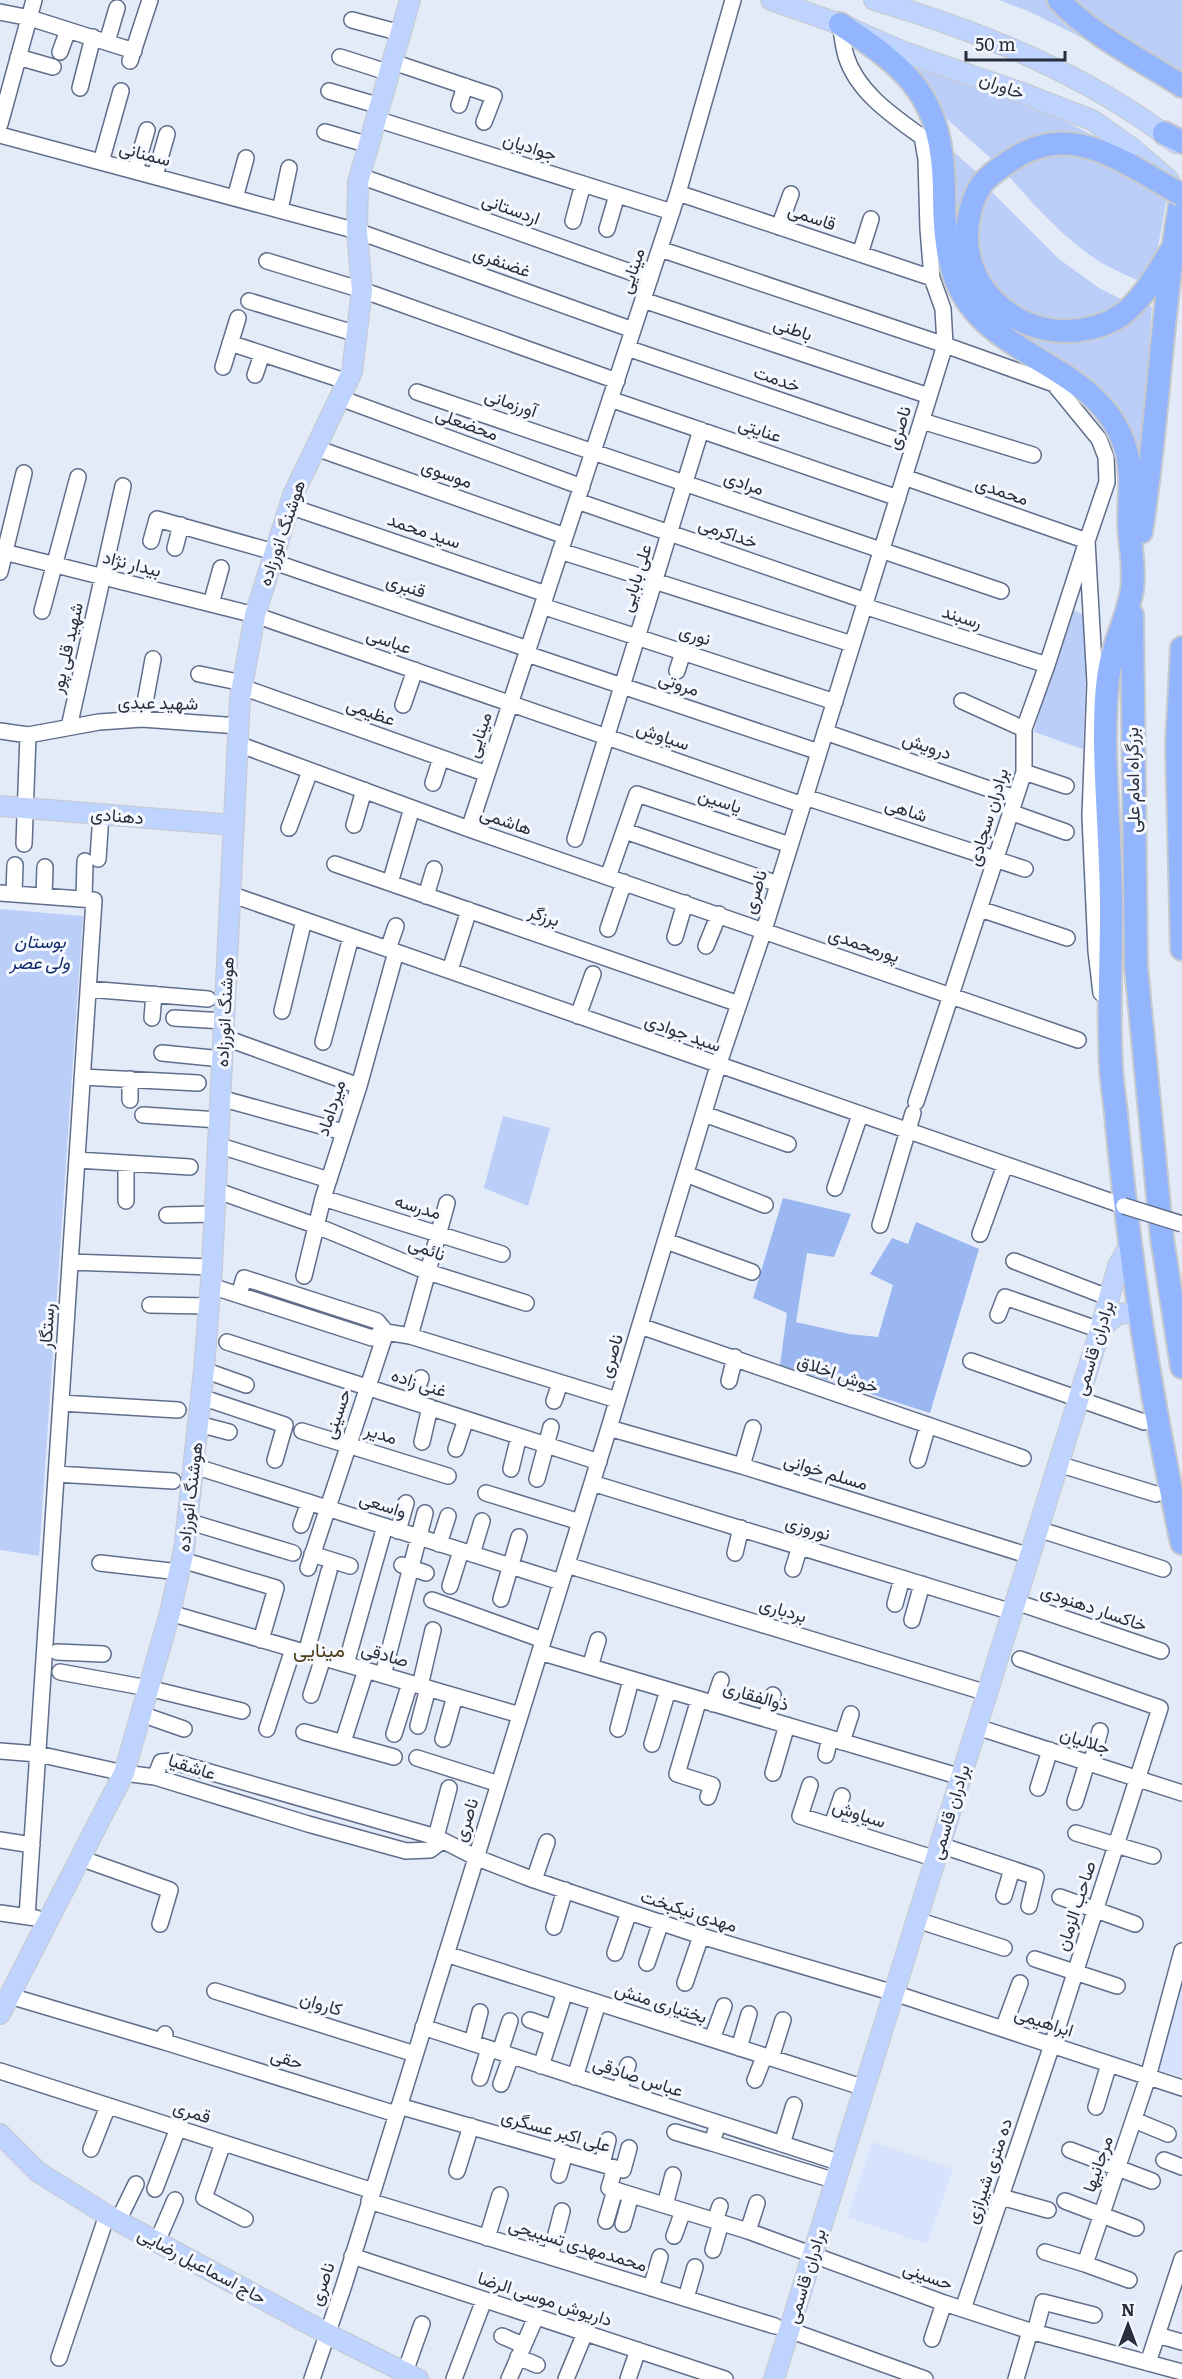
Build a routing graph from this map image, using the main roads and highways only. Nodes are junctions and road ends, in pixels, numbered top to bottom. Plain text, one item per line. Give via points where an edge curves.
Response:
1 (771, 0) edge
2 (874, 0) edge
3 (1059, 0) edge
4 (407, 1) edge
5 (840, 24) junction
6 (1182, 86) edge
7 (1173, 138) edge
8 (1182, 147) edge
9 (1131, 157) junction
10 (1182, 193) edge
11 (1173, 247) junction
12 (1132, 588) junction
13 (1182, 648) edge
14 (0, 806) edge
15 (234, 825) junction
16 (1182, 949) edge
17 (1129, 1246) junction
18 (1140, 1317) junction
19 (1100, 1330) junction
20 (1182, 1367) edge
21 (1182, 1543) edge
22 (4, 2003) edge
23 (0, 2134) edge
24 (411, 2376) edge
25 (774, 2379) edge

1 - 5 main road, خاوران
2 - 7 main road, خاوران via 934,18 1032,57 1084,82
3 - 6 highway via 1091,27
4 - 15 main road, هوشنگ انورزاده via 360,176 357,231 362,290 352,372 289,506 255,615 242,685
5 - 9 main road, خاوران via 904,52 1092,120
5 - 12 highway via 884,53 916,86 929,106 942,146 950,258 965,299 992,330 1085,390 1113,420 1125,446 1129,468
7 - 8 main road, خاوران
9 - 10 highway, bridge
9 - 11 highway via 1070,143 1033,148 1000,168 982,184 970,210 968,252 979,282 1001,310 1024,323 1046,329 1085,330 1123,314 1149,285
10 - 11 highway, بزرگراه امام علی
11 - 12 highway, بزرگراه امام علی via 1148,490
12 - 17 highway via 1110,665 1105,741 1111,855 1111,1067
12 - 20 highway, بزرگراه امام علی via 1136,966 1162,1238
13 - 16 highway via 1177,744
14 - 15 main road, دهنادی
15 - 22 main road, هوشنگ انورزاده via 209,1306 181,1566 124,1773
17 - 18 highway
17 - 19 main road, برادران قاسمی via 1118,1266
18 - 19 main road via 1127,1312 1116,1314
18 - 21 highway
19 - 25 main road, برادران قاسمی via 813,2255 782,2328
23 - 24 main road, حاج اسماعیل رضایی via 38,2172 113,2218

